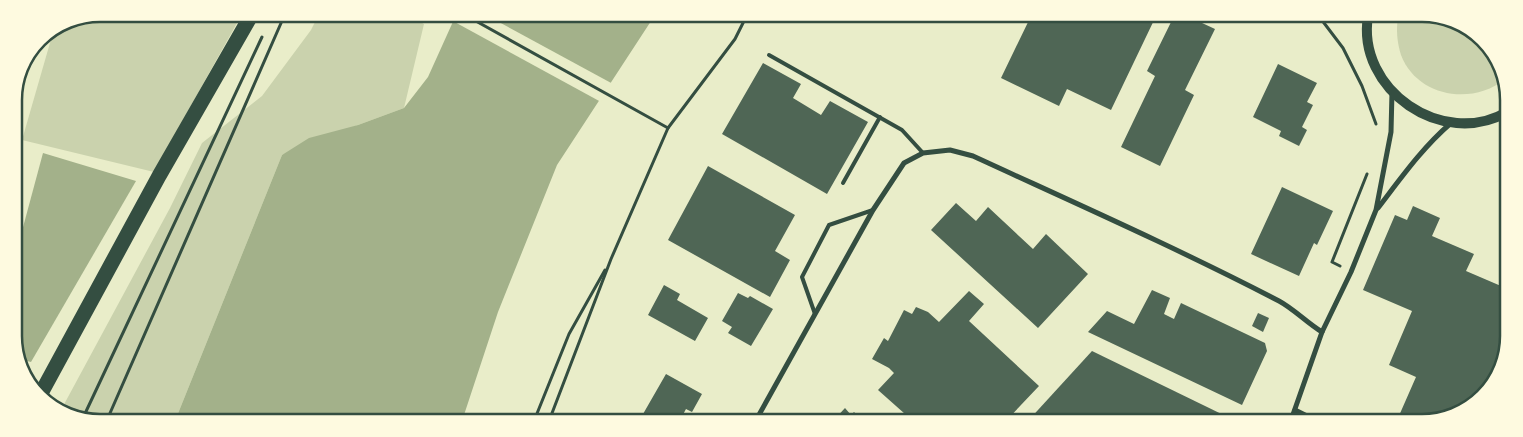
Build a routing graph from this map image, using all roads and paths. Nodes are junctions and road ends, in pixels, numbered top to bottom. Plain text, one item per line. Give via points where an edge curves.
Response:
1 (247, 22) edge
2 (281, 22) edge
3 (478, 22) edge
4 (744, 22) edge
5 (1323, 22) edge
6 (1366, 22) edge
7 (265, 32) dead end
8 (769, 55) dead end
9 (1392, 92) junction
10 (1500, 115) edge
11 (880, 117) junction
12 (1451, 123) junction
13 (1377, 125) dead end
14 (668, 128) junction
15 (923, 153) junction
16 (1368, 170) dead end
17 (843, 183) dead end
18 (873, 210) junction
19 (1376, 210) junction
20 (611, 259) junction
21 (1332, 262) dead end
22 (815, 315) junction
23 (1322, 332) junction
24 (43, 389) edge
25 (1294, 410) junction
26 (85, 413) edge
27 (110, 414) edge
28 (537, 414) edge
29 (552, 414) edge
30 (759, 414) edge
31 (1293, 414) edge
32 (1302, 414) edge

1 - 24 highway
2 - 27 path
3 - 14 path
4 - 14 path via 735,39
5 - 13 path via 1343,48
6 - 9 main road via 1372,60
7 - 26 path
8 - 11 lane
9 - 12 main road via 1419,113
9 - 19 street via 1391,132
10 - 12 main road via 1469,124
11 - 15 lane via 902,130
11 - 17 lane
12 - 19 street via 1413,162
14 - 20 path
15 - 18 street via 904,163
15 - 23 street via 950,150 973,156 1282,302
16 - 21 path
18 - 22 street
18 - 22 lane via 829,225 802,277
19 - 23 street
20 - 28 path via 569,334
20 - 29 path
22 - 30 street
23 - 25 street
25 - 31 street
25 - 32 street

